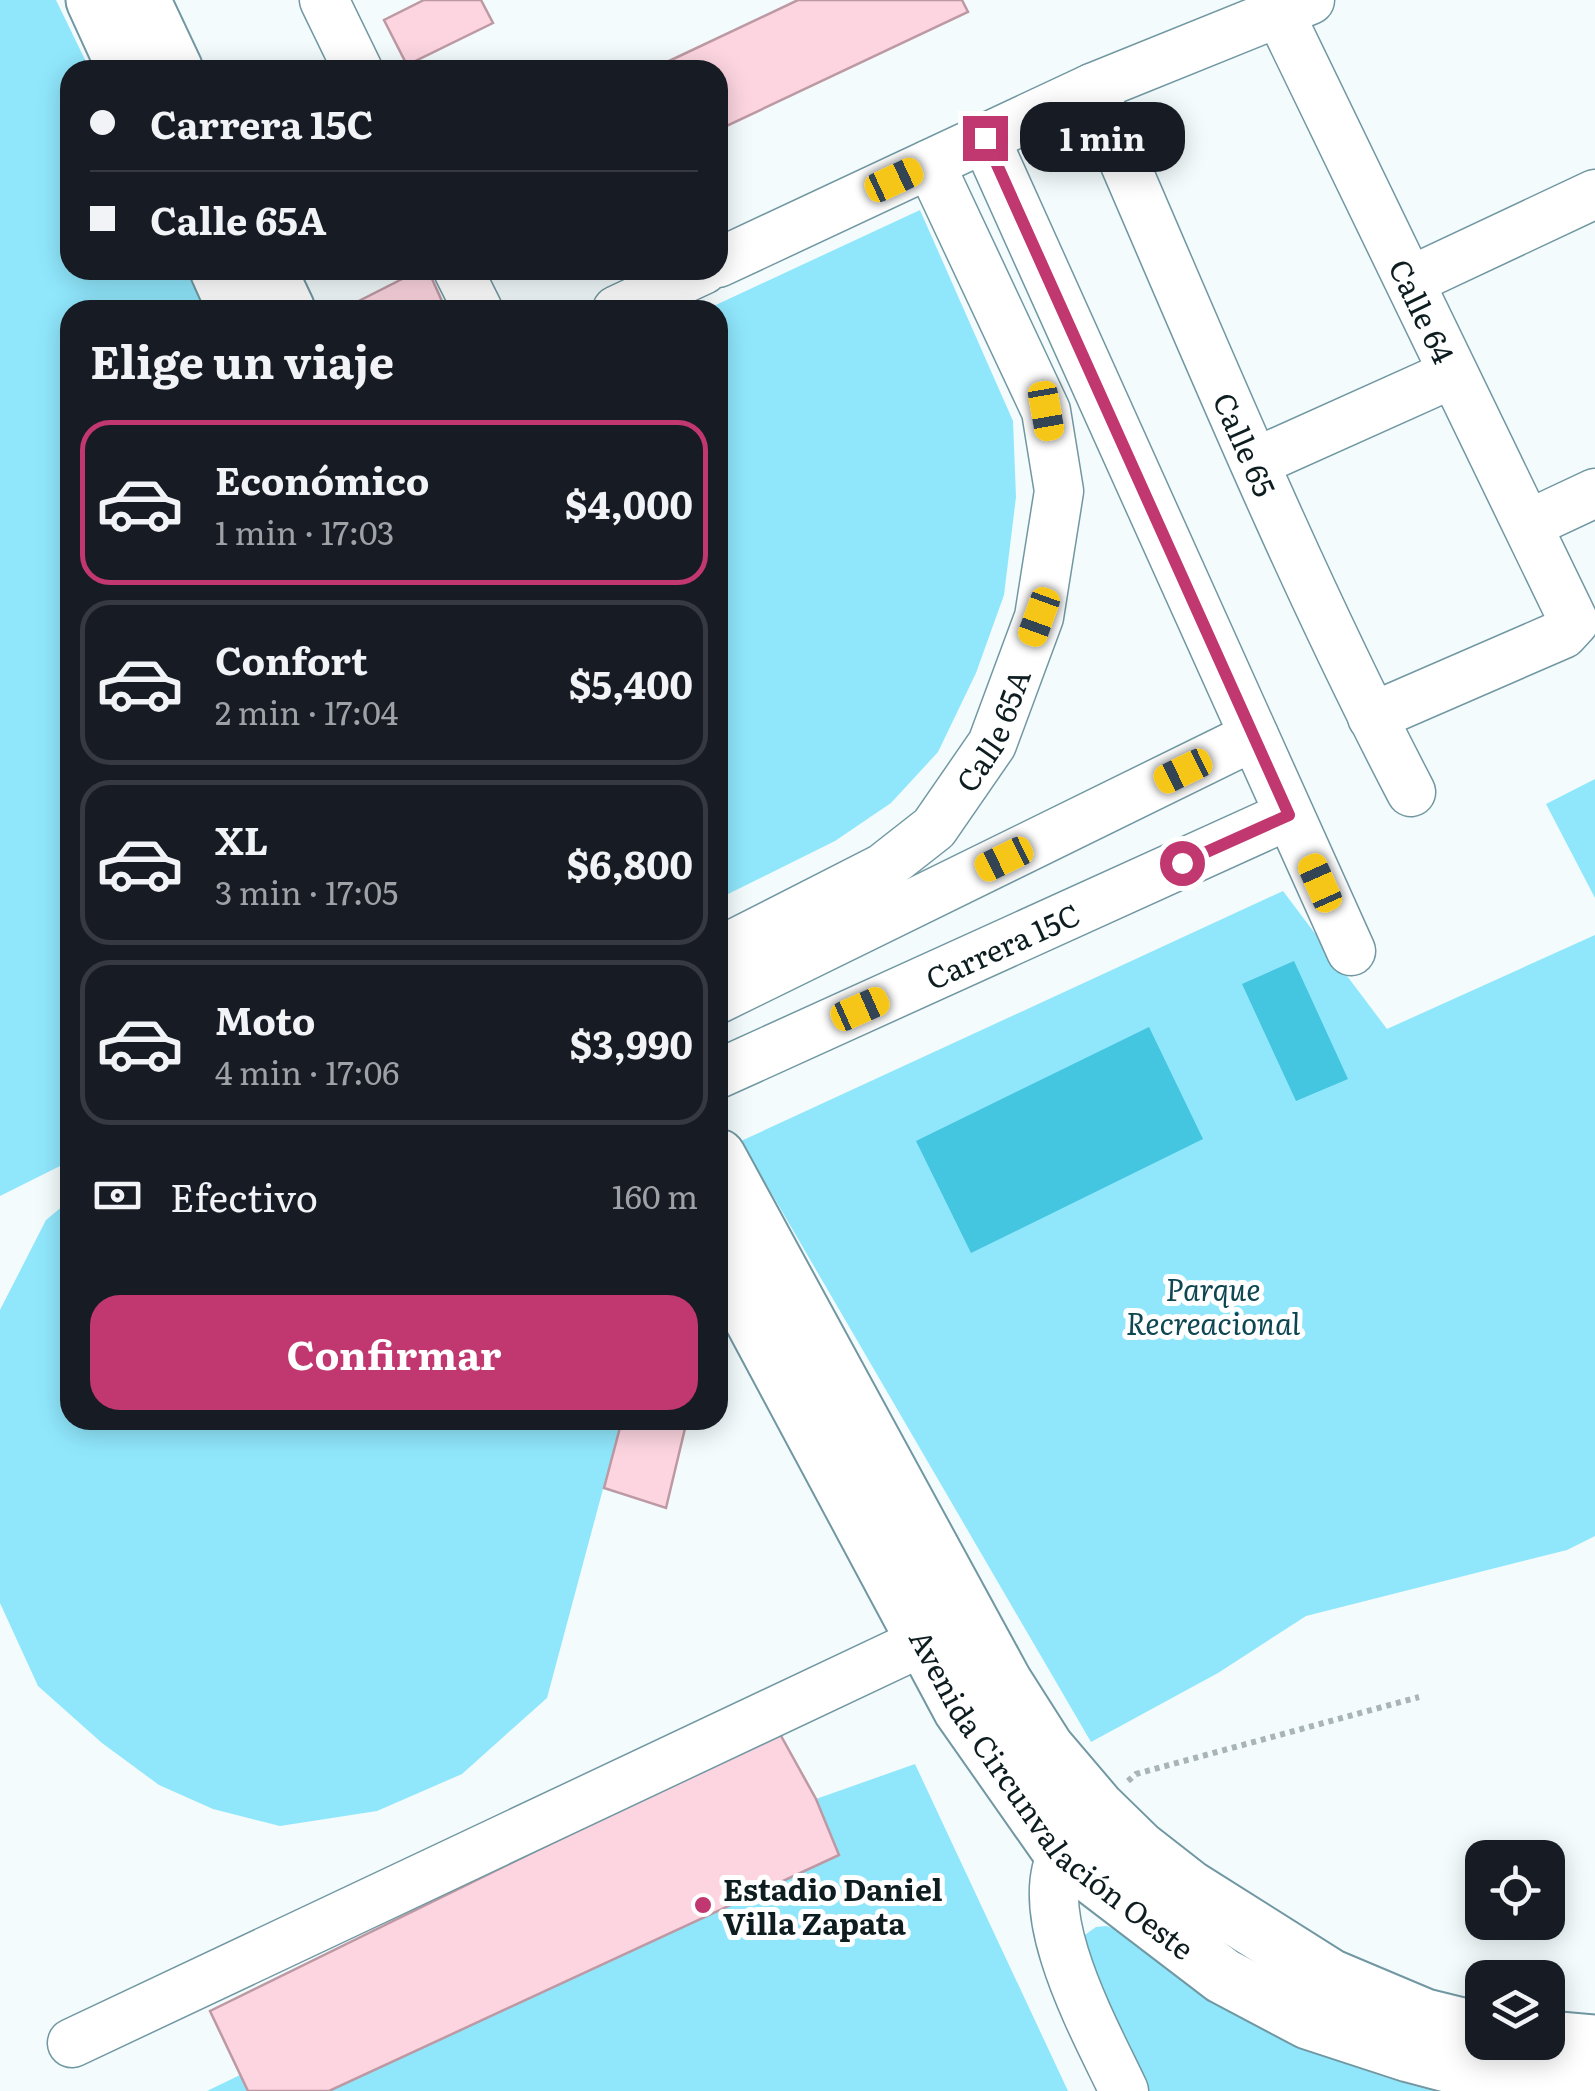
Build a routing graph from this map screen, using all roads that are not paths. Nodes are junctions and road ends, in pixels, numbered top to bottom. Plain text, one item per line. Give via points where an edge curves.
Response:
1 (94, 0) edge
2 (142, 0) edge
3 (324, 0) edge
4 (1287, 4) edge
5 (121, 60) edge
6 (170, 60) edge
7 (353, 60) edge
8 (1092, 88) junction
9 (985, 138) junction
10 (930, 164) junction
11 (1595, 194) edge
12 (728, 258) edge
13 (681, 280) edge
14 (1410, 282) junction
15 (638, 300) edge
16 (1452, 374) junction
17 (1122, 444) junction
18 (1256, 462) junction
19 (1056, 473) junction
20 (1595, 493) edge
21 (1529, 524) junction
22 (1372, 717) junction
23 (1254, 736) junction
24 (1411, 792) dead end
25 (1289, 815) junction
26 (728, 947) edge
27 (1351, 952) dead end
28 (728, 994) edge
29 (728, 1069) edge
30 (728, 1175) edge
31 (728, 1274) edge
32 (924, 1640) junction
33 (1097, 1808) junction
34 (1062, 1852) junction
35 (1465, 2027) edge
36 (1565, 2040) edge
37 (72, 2043) dead end
38 (1595, 2043) edge
39 (1124, 2091) edge
40 (1587, 2091) edge

1 - 5 main road
2 - 6 main road
3 - 7 street
4 - 8 street
4 - 14 street, Calle 64
8 - 9 street
8 - 18 street, Calle 65
9 - 10 street
9 - 17 street
10 - 12 street
10 - 19 street, Calle 65A via 1046,411
11 - 14 street
13 - 15 street
14 - 16 street, Calle 64
16 - 18 street
16 - 21 street, Calle 64
17 - 19 street
17 - 23 street
18 - 22 street, Calle 65
19 - 26 street, Calle 65A via 1039,617 992,744 934,828 884,868
20 - 21 street
21 - 22 street, Calle 64 via 1574,622 1563,634
22 - 24 street, Calle 65
23 - 25 street
23 - 28 street
25 - 27 street
25 - 29 street, Carrera 15C
30 - 33 main road, Avenida Circunvalación Oeste via 1004,1682 1046,1748
31 - 32 main road, Avenida Circunvalación Oeste
32 - 34 main road, Avenida Circunvalación Oeste via 961,1709
32 - 37 street
33 - 34 street
33 - 35 main road, Avenida Circunvalación Oeste via 1189,1888 1330,1977
34 - 39 street via 1054,1883 1068,1973
34 - 40 main road, Avenida Circunvalación Oeste via 1223,1976 1308,2020 1409,2054
36 - 38 main road

